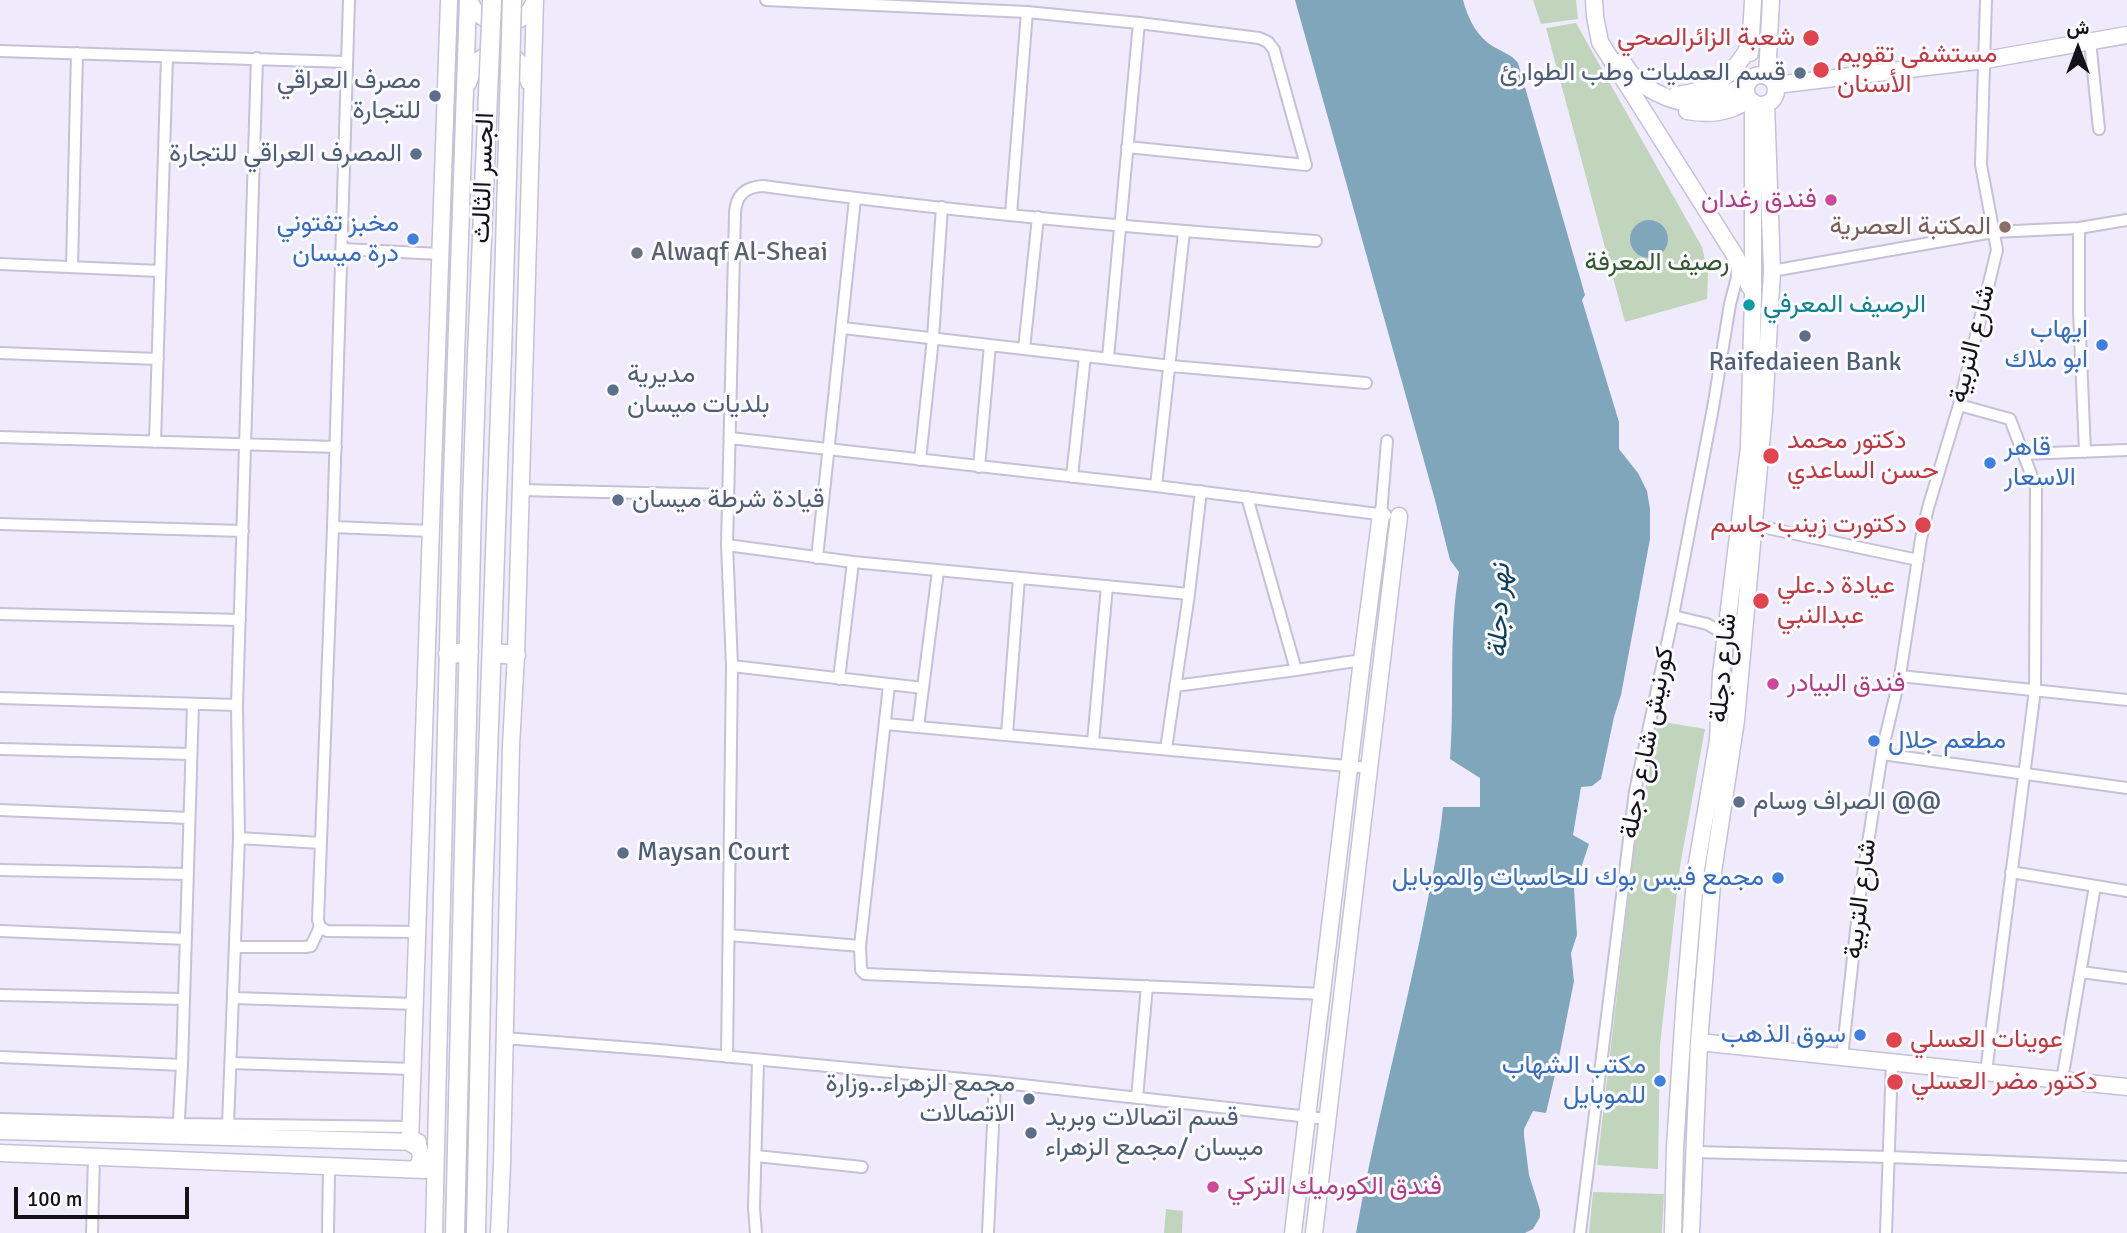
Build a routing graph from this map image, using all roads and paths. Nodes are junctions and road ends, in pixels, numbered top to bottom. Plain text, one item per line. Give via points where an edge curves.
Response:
1 (349, 0) edge
2 (449, 0) edge
3 (468, 0) edge
4 (492, 0) edge
5 (512, 0) edge
6 (766, 0) edge
7 (1594, 0) edge
8 (1602, 0) edge
9 (1753, 0) edge
10 (1771, 0) edge
11 (1986, 0) edge
12 (535, 1) edge
13 (1027, 12) junction
14 (1139, 23) junction
15 (2127, 35) edge
16 (2090, 41) junction
17 (1750, 44) junction
18 (0, 51) edge
19 (77, 53) junction
20 (167, 57) junction
21 (257, 58) junction
22 (1985, 60) junction
23 (347, 62) junction
24 (1627, 77) junction
25 (1771, 80) junction
26 (1753, 94) junction
27 (1667, 96) junction
28 (465, 102) junction
29 (531, 102) junction
30 (2099, 129) dead end
31 (1127, 147) junction
32 (855, 199) junction
33 (942, 208) junction
34 (1011, 215) junction
35 (1038, 217) junction
36 (2127, 220) edge
37 (1120, 226) junction
38 (2079, 228) junction
39 (1184, 232) junction
40 (1993, 232) junction
41 (1316, 241) dead end
42 (342, 249) junction
43 (440, 254) junction
44 (1735, 257) junction
45 (0, 264) edge
46 (72, 267) junction
47 (160, 271) junction
48 (1772, 271) junction
49 (1754, 296) junction
50 (843, 328) junction
51 (933, 338) junction
52 (990, 345) junction
53 (1024, 349) junction
54 (0, 353) edge
55 (1085, 356) junction
56 (1108, 358) junction
57 (158, 359) junction
58 (1171, 366) junction
59 (1366, 383) dead end
60 (1959, 405) junction
61 (0, 437) edge
62 (730, 438) junction
63 (1387, 441) dead end
64 (155, 442) junction
65 (245, 443) junction
66 (336, 447) junction
67 (829, 450) junction
68 (2127, 450) edge
69 (2085, 452) junction
70 (2023, 454) junction
71 (920, 460) junction
72 (979, 467) junction
73 (432, 476) junction
74 (453, 477) junction
75 (1072, 477) junction
76 (1156, 486) junction
77 (520, 490) junction
78 (1201, 491) junction
79 (728, 495) junction
80 (1247, 497) junction
81 (1381, 514) junction
82 (1399, 516) joint
83 (0, 524) edge
84 (1753, 525) junction
85 (333, 527) junction
86 (243, 531) junction
87 (431, 531) junction
88 (727, 545) junction
89 (817, 558) junction
90 (1917, 560) junction
91 (853, 562) junction
92 (938, 571) junction
93 (1019, 578) junction
94 (1107, 586) junction
95 (1189, 594) junction
96 (0, 614) edge
97 (1673, 617) junction
98 (240, 620) junction
99 (1726, 635) junction
100 (469, 652) junction
101 (493, 653) junction
102 (448, 654) junction
103 (516, 654) junction
104 (1362, 660) junction
105 (732, 666) junction
106 (1296, 670) junction
107 (1900, 676) junction
108 (839, 679) junction
109 (889, 685) junction
110 (1175, 686) junction
111 (923, 688) junction
112 (2035, 690) junction
113 (0, 698) edge
114 (2127, 700) edge
115 (193, 704) junction
116 (237, 705) junction
117 (885, 724) junction
118 (918, 727) junction
119 (1007, 734) junction
120 (1093, 742) junction
121 (0, 749) edge
122 (1166, 749) junction
123 (191, 754) junction
124 (1882, 754) junction
125 (1349, 766) junction
126 (1369, 768) junction
127 (2024, 773) junction
128 (2127, 788) edge
129 (0, 810) edge
130 (190, 818) junction
131 (239, 838) junction
132 (321, 842) junction
133 (0, 870) edge
134 (2011, 872) junction
135 (188, 874) junction
136 (2095, 886) junction
137 (2127, 891) edge
138 (320, 928) junction
139 (0, 931) edge
140 (418, 932) junction
141 (729, 935) junction
142 (186, 939) junction
143 (860, 946) junction
144 (235, 947) junction
145 (2081, 972) junction
146 (2127, 978) edge
147 (1147, 986) junction
148 (1322, 994) junction
149 (0, 995) edge
150 (234, 998) junction
151 (184, 999) junction
152 (416, 1004) junction
153 (504, 1038) junction
154 (1699, 1042) junction
155 (0, 1057) edge
156 (727, 1057) junction
157 (1842, 1057) junction
158 (758, 1060) junction
159 (1892, 1062) junction
160 (231, 1063) junction
161 (182, 1065) junction
162 (413, 1069) junction
163 (1986, 1072) junction
164 (2062, 1080) junction
165 (995, 1082) junction
166 (2127, 1087) edge
167 (1137, 1098) junction
168 (1306, 1118) junction
169 (0, 1119) edge
170 (1327, 1119) junction
171 (228, 1125) junction
172 (178, 1130) junction
173 (0, 1131) edge
174 (437, 1132) junction
175 (410, 1135) junction
176 (1694, 1152) junction
177 (0, 1153) edge
178 (94, 1156) junction
179 (756, 1156) junction
180 (1889, 1157) junction
181 (329, 1167) junction
182 (862, 1167) dead end
183 (2127, 1167) edge
184 (416, 1170) junction
185 (436, 1170) junction
186 (92, 1233) edge
187 (328, 1233) edge
188 (434, 1233) edge
189 (455, 1233) edge
190 (476, 1233) edge
191 (499, 1233) edge
192 (756, 1233) edge
193 (988, 1233) edge
194 (1293, 1233) edge
195 (1314, 1233) edge
196 (1580, 1233) edge
197 (1673, 1233) edge
198 (1691, 1233) edge
199 (1886, 1233) edge

1 - 23 street
2 - 43 street
3 - 12 street via 483,19 502,23 521,19
3 - 28 street
4 - 100 main road, الجسر الثالث, bridge
5 - 101 main road, الجسر الثالث, bridge
6 - 13 street
7 - 24 street via 1600,42
8 - 24 street via 1608,41
9 - 17 street, شارع دجلة
10 - 25 street
11 - 22 street, شارع التربية
12 - 29 street
13 - 14 street
13 - 34 street
14 - 31 street
14 - 31 street via 1268,42 1306,165
15 - 16 street
16 - 22 street
16 - 30 street
17 - 26 street, شارع دجلة
17 - 27 street via 1741,62 1720,82 1693,93
18 - 19 street
19 - 20 street
19 - 46 street
20 - 21 street
20 - 47 street
21 - 23 street
21 - 65 street
22 - 25 street
22 - 40 street, شارع التربية via 1981,165
23 - 42 street
24 - 26 street via 1642,95 1689,112 1733,109
24 - 27 street
24 - 44 street
25 - 26 street via 1757,75
25 - 26 street via 1776,94
26 - 27 street via 1701,103
26 - 48 street, شارع دجلة
26 - 49 street, شارع دجلة
28 - 29 street via 467,85 481,58 507,53 526,69
28 - 74 street
29 - 77 street
31 - 37 street
32 - 33 street
32 - 50 street
32 - 62 street via 763,186 739,196
33 - 34 street
33 - 51 street
34 - 35 street
35 - 37 street
35 - 53 street
36 - 38 street
37 - 39 street
37 - 56 street
38 - 40 street
38 - 69 street
39 - 41 street
39 - 58 street
40 - 48 street
40 - 60 street, شارع التربية via 1997,250
42 - 43 street
42 - 66 street
43 - 73 street
44 - 49 street
44 - 97 street, كورنيش شارع دجلة via 1737,278
45 - 46 street
46 - 47 street
47 - 57 street
48 - 84 street, شارع دجلة
49 - 99 street, شارع دجلة via 1749,447
50 - 51 street
50 - 67 street
51 - 52 street
51 - 71 street
52 - 53 street
52 - 72 street
53 - 55 street
54 - 57 street
55 - 56 street
55 - 75 street
56 - 58 street
57 - 64 street
58 - 59 street
58 - 76 street
60 - 70 street via 2010,419
60 - 90 street, شارع التربية
61 - 64 street
62 - 67 street
62 - 79 street
63 - 81 street
64 - 65 street
65 - 66 street
65 - 86 street
66 - 85 street
67 - 71 street
67 - 89 street
68 - 69 street
69 - 70 street
70 - 112 street via 2036,487
71 - 72 street
72 - 75 street
73 - 74 street
73 - 87 street
74 - 102 street
75 - 76 street
76 - 78 street
77 - 79 street
77 - 103 street
78 - 80 street
78 - 95 street
79 - 88 street
80 - 81 street
80 - 106 street
81 - 82 street
81 - 104 street
82 - 126 street
83 - 86 street
84 - 90 street
84 - 154 street, شارع دجلة via 1736,720 1713,872
85 - 87 street
85 - 132 street
86 - 98 street
87 - 140 street
88 - 89 street
88 - 105 street
89 - 91 street
90 - 107 street, شارع التربية
91 - 92 street
91 - 108 street
92 - 93 street
92 - 111 street
93 - 94 street
93 - 119 street
94 - 95 street
94 - 120 street
95 - 110 street
96 - 98 street
97 - 99 street via 1707,624
97 - 196 street, كورنيش شارع دجلة via 1635,791
98 - 116 street
99 - 197 street, شارع دجلة via 1718,740 1693,894
100 - 102 main road
100 - 189 main road, الجسر الثالث
101 - 103 main road
101 - 190 main road, الجسر الثالث
102 - 174 street
103 - 153 street
104 - 106 street
104 - 125 street
105 - 108 street
105 - 141 street
106 - 110 street
107 - 112 street
107 - 124 street, شارع التربية
108 - 109 street
109 - 111 street
109 - 117 street
110 - 122 street
111 - 118 street
112 - 114 street
112 - 127 street
113 - 115 street
115 - 116 street
115 - 123 street
116 - 131 street
117 - 118 street
117 - 143 street
118 - 119 street
119 - 120 street
120 - 122 street
121 - 123 street
122 - 125 street
123 - 130 street
124 - 127 street
124 - 157 street, شارع التربية
125 - 126 street
125 - 148 street
126 - 170 street
127 - 128 street
127 - 134 street
129 - 130 street
130 - 135 street
131 - 132 street
131 - 144 street
132 - 138 street
133 - 135 street
134 - 136 street
134 - 163 street
135 - 142 street
136 - 137 street
136 - 145 street
138 - 140 street
138 - 144 street via 311,946
139 - 142 street
140 - 152 street
141 - 143 street
141 - 156 street
142 - 151 street
143 - 147 street via 865,974
144 - 150 street
145 - 146 street
145 - 164 street
147 - 148 street
147 - 167 street
148 - 168 street
149 - 151 street
150 - 152 street
150 - 160 street
151 - 161 street
152 - 162 street
153 - 156 street
153 - 191 street
154 - 157 street
154 - 176 street, شارع دجلة
155 - 161 street
156 - 158 street
157 - 159 street
158 - 165 street
158 - 179 street
159 - 163 street
159 - 180 street
160 - 162 street
160 - 171 street
161 - 172 street
162 - 175 street
163 - 164 street
164 - 166 street
165 - 167 street
165 - 193 street
167 - 168 street
168 - 170 street
168 - 194 street
169 - 172 street
170 - 195 street
171 - 172 street
171 - 175 street
172 - 173 street
172 - 175 street
174 - 175 street via 428,1141
174 - 185 street
175 - 184 street via 422,1155
176 - 180 street
176 - 198 street, شارع دجلة
177 - 178 street
178 - 181 street
178 - 186 street
179 - 182 street
179 - 192 street
180 - 183 street
180 - 199 street
181 - 184 street
181 - 187 street
184 - 185 street
185 - 188 street

